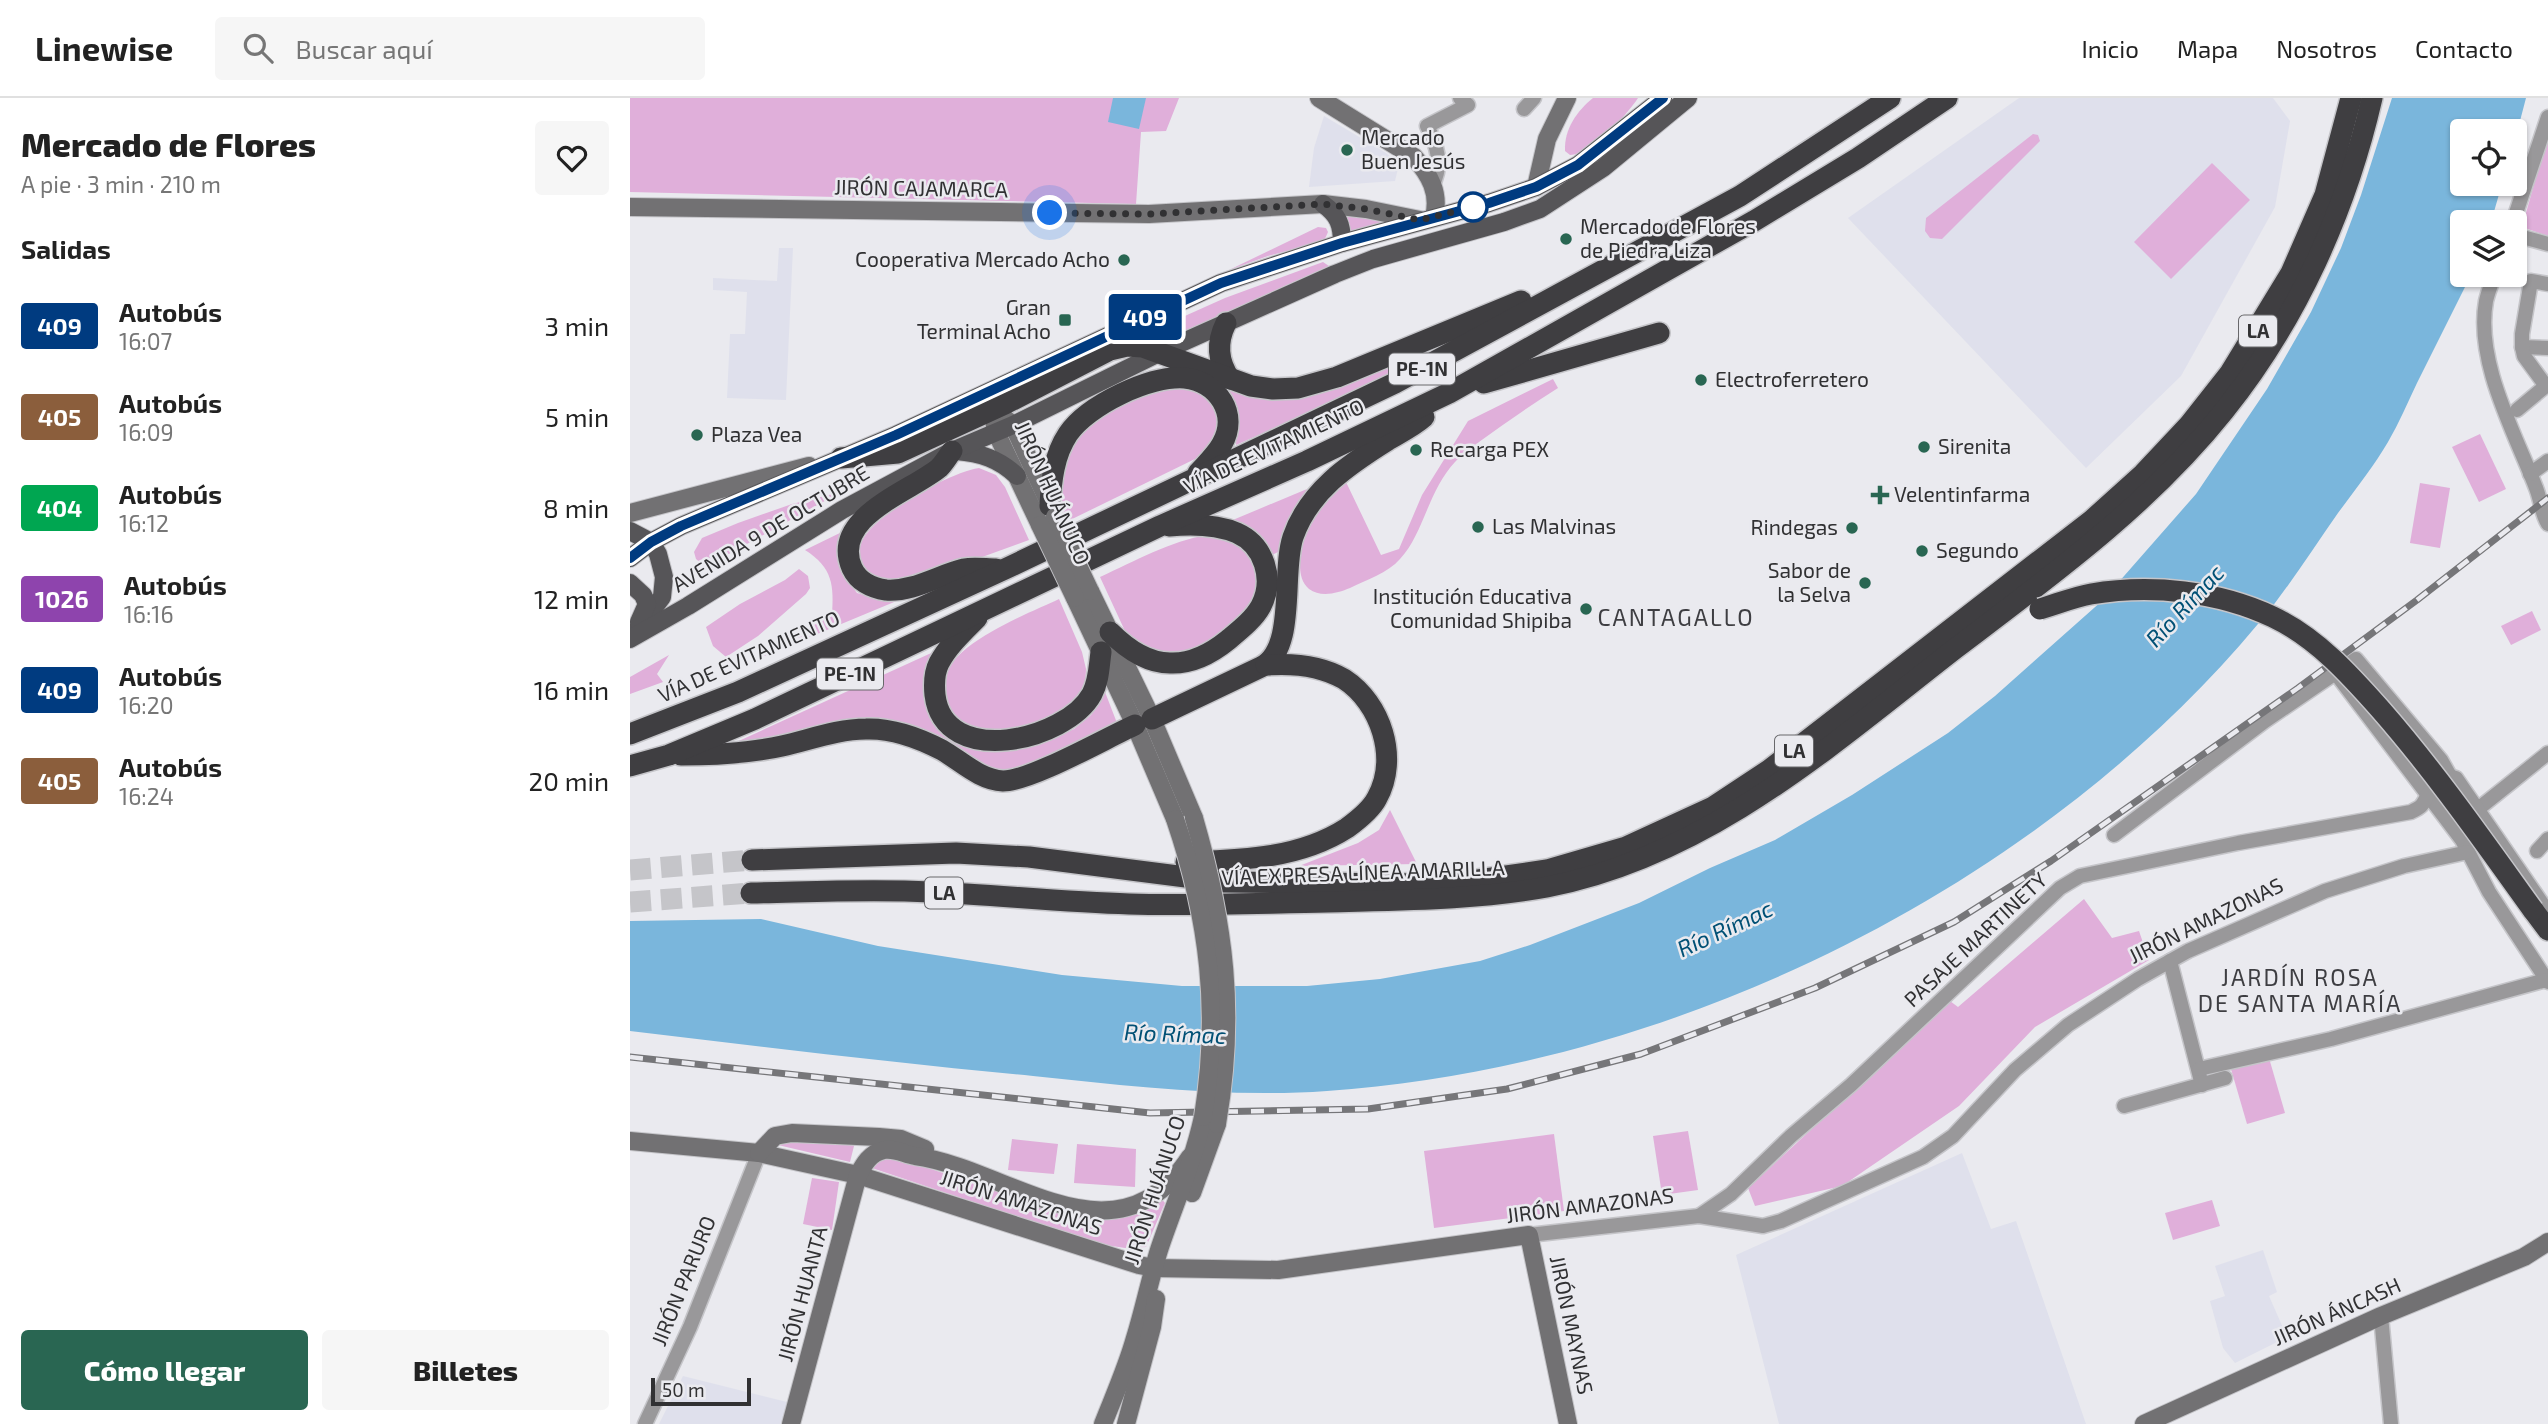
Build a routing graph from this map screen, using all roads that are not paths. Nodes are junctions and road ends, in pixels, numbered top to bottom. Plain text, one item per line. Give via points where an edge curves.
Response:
1 (1319, 98) edge
2 (1460, 98) edge
3 (1534, 98) edge
4 (1567, 98) edge
5 (1663, 98) edge
6 (1688, 98) edge
7 (1890, 98) edge
8 (1947, 98) edge
9 (2351, 98) edge
10 (2372, 98) edge
11 (1524, 109) dead end
12 (2548, 117) edge
13 (1433, 184) junction
14 (1536, 187) junction
15 (1323, 204) junction
16 (630, 207) edge
17 (1540, 209) junction
18 (2517, 210) edge
19 (1427, 219) junction
20 (2527, 238) edge
21 (1342, 243) junction
22 (2548, 244) edge
23 (1649, 246) junction
24 (2548, 284) edge
25 (2490, 287) edge
26 (1226, 323) junction
27 (1659, 333) dead end
28 (1109, 335) junction
29 (2522, 347) junction
30 (2548, 348) edge
31 (1161, 352) junction
32 (1097, 357) junction
33 (1230, 379) junction
34 (2547, 385) edge
35 (1449, 393) junction
36 (993, 409) junction
37 (2518, 410) dead end
38 (1004, 429) junction
39 (953, 451) junction
40 (841, 458) junction
41 (2548, 461) edge
42 (2530, 474) junction
43 (1017, 476) junction
44 (1190, 481) junction
45 (2542, 494) edge
46 (630, 513) edge
47 (1049, 516) junction
48 (2548, 524) edge
49 (1160, 526) junction
50 (630, 531) edge
51 (651, 542) junction
52 (630, 558) edge
53 (1005, 569) junction
54 (630, 583) edge
55 (1082, 594) junction
56 (989, 607) junction
57 (1110, 632) junction
58 (1978, 632) junction
59 (630, 638) edge
60 (1101, 652) junction
61 (1266, 665) junction
62 (2335, 672) junction
63 (1143, 722) junction
64 (630, 734) edge
65 (2548, 753) edge
66 (669, 755) junction
67 (630, 766) edge
68 (2450, 776) junction
69 (2427, 792) junction
70 (2478, 809) junction
71 (2114, 835) dead end
72 (2548, 839) edge
73 (2537, 851) dead end
74 (2468, 852) junction
75 (752, 860) tunnel mouth
76 (1127, 871) junction
77 (751, 893) tunnel mouth
78 (2540, 911) edge
79 (2548, 930) edge
80 (2170, 961) junction
81 (2547, 981) edge
82 (2199, 1069) junction
83 (2225, 1078) dead end
84 (2202, 1085) junction
85 (2124, 1106) dead end
86 (1210, 1120) junction
87 (630, 1141) edge
88 (759, 1153) junction
89 (932, 1157) junction
90 (1190, 1157) junction
91 (858, 1175) junction
92 (1699, 1216) junction
93 (1529, 1235) junction
94 (2548, 1242) edge
95 (1159, 1267) junction
96 (2381, 1316) junction
97 (645, 1424) edge
98 (790, 1424) edge
99 (1103, 1424) edge
100 (1126, 1424) edge
101 (1568, 1424) edge
102 (2144, 1424) edge
103 (2391, 1424) edge

1 - 13 street via 1414,157
2 - 13 street via 1468,105 1427,126 1439,157
3 - 11 street
4 - 14 street via 1547,139
5 - 14 main road, AVENIDA 9 DE OCTUBRE via 1578,165
6 - 17 main road, AVENIDA 9 DE OCTUBRE via 1603,168
7 - 23 highway, VÍA DE EVITAMIENTO / PE-1N via 1740,196
8 - 35 highway, VÍA DE EVITAMIENTO / PE-1N via 1754,221
9 - 76 highway, VÍA EXPRESA LÍNEA AMARILLA / LA via 2325,195 2291,273 2238,362 2189,425 2092,520 1732,796 1626,847 1548,870 1496,878 1401,884 1262,883
10 - 58 highway, VÍA EXPRESA LÍNEA AMARILLA / LA via 2321,253 2246,381 2197,442 2138,503
12 - 18 street
13 - 19 street via 1436,196
14 - 17 main road
14 - 19 main road, AVENIDA 9 DE OCTUBRE
15 - 16 street, JIRÓN CAJAMARCA via 1149,214
15 - 19 street, JIRÓN CAJAMARCA
15 - 21 main road via 1342,228
17 - 26 main road, AVENIDA 9 DE OCTUBRE via 1373,259
19 - 21 main road, AVENIDA 9 DE OCTUBRE
20 - 22 street
21 - 28 main road, AVENIDA 9 DE OCTUBRE via 1221,283
23 - 33 highway via 1320,383 1273,389
23 - 44 highway, VÍA DE EVITAMIENTO / PE-1N via 1395,383
24 - 29 street via 2531,281
25 - 42 street via 2485,327 2489,361
26 - 31 main road, AVENIDA 9 DE OCTUBRE
26 - 33 highway via 1219,349
27 - 35 highway
28 - 32 main road
28 - 40 main road, AVENIDA 9 DE OCTUBRE
29 - 30 street
29 - 34 street
31 - 32 highway via 1127,346
31 - 33 highway
31 - 38 main road, AVENIDA 9 DE OCTUBRE
32 - 36 highway
34 - 37 street
35 - 49 highway, VÍA DE EVITAMIENTO / PE-1N
35 - 61 highway via 1420,420 1347,467 1313,500 1293,538 1281,643
36 - 38 street, JIRÓN HUÁNUCO
36 - 40 highway via 898,453
38 - 39 main road, AVENIDA 9 DE OCTUBRE
38 - 43 street, JIRÓN HUÁNUCO
38 - 47 street, JIRÓN HUÁNUCO
39 - 43 main road via 989,457
39 - 53 highway via 940,467 882,503 855,528 848,559 855,575 868,586 887,590 966,569
39 - 59 main road, AVENIDA 9 DE OCTUBRE via 842,510
40 - 46 street
40 - 51 main road, AVENIDA 9 DE OCTUBRE
41 - 42 street
42 - 45 street
43 - 47 street, JIRÓN HUÁNUCO
44 - 47 highway via 1222,446 1227,412 1208,385 1170,379 1107,401 1079,421 1060,450 1051,482
44 - 53 highway, VÍA DE EVITAMIENTO / PE-1N
45 - 48 street
47 - 55 street, JIRÓN HUÁNUCO, bridge
49 - 56 highway, VÍA DE EVITAMIENTO / PE-1N
49 - 57 highway via 1211,526 1247,538 1266,571 1262,605 1220,646 1181,663 1144,657
50 - 51 main road
51 - 52 main road, AVENIDA 9 DE OCTUBRE
51 - 59 main road via 663,568 664,587 656,606
53 - 64 highway, VÍA DE EVITAMIENTO / PE-1N via 738,692
54 - 59 main road via 647,604
55 - 57 street, JIRÓN HUÁNUCO
55 - 60 street, JIRÓN HUÁNUCO
56 - 60 highway via 949,647 934,684 943,716 970,738 1007,740 1064,722 1091,694
56 - 66 highway, VÍA DE EVITAMIENTO / PE-1N
57 - 63 street, JIRÓN HUÁNUCO
58 - 77 highway, VÍA EXPRESA LÍNEA AMARILLA / LA via 1745,806 1650,855 1568,882 1430,899 1243,904 1108,903 926,892
58 - 78 highway, bridge via 2089,594 2117,591 2203,594 2272,617 2298,631 2352,677
60 - 63 street, JIRÓN HUÁNUCO
61 - 63 highway
61 - 76 highway via 1315,667 1342,679 1364,697 1382,729 1386,751 1382,786 1373,805 1345,829 1294,852
62 - 68 street via 2356,659
62 - 69 street
62 - 71 street
63 - 66 highway via 1031,775 1005,781 983,776 919,740 883,730 843,732 778,747
63 - 86 street, JIRÓN HUÁNUCO, bridge via 1200,908 1212,1006
63 - 86 street, JIRÓN HUÁNUCO, bridge via 1195,818 1223,944 1226,1049
65 - 70 street
66 - 67 highway, VÍA DE EVITAMIENTO / PE-1N
68 - 69 street, PASAJE MARTINETY via 2432,783
68 - 70 street
69 - 74 street
69 - 92 street, PASAJE MARTINETY via 2423,804 2411,812 2080,876 2060,888 1731,1194
70 - 78 street
72 - 73 street
74 - 80 street, JIRÓN AMAZONAS via 2325,891
74 - 81 street via 2488,892
75 - 76 highway, VÍA EXPRESA LÍNEA AMARILLA / LA via 956,853 1029,857
78 - 79 highway
80 - 82 street
80 - 92 street, JIRÓN AMAZONAS via 2068,1025 2015,1070 1953,1136 1923,1157 1763,1226
81 - 82 street
82 - 84 street
83 - 84 street
84 - 85 street
86 - 90 street, JIRÓN HUÁNUCO
86 - 95 street, JIRÓN HUÁNUCO
87 - 88 street, JIRÓN AMAZONAS
88 - 89 street via 775,1136 792,1133 901,1139
88 - 91 street, JIRÓN AMAZONAS
88 - 97 street, JIRÓN PARURO via 690,1327
89 - 90 street via 1042,1199 1095,1212 1116,1210 1153,1196
89 - 91 street via 883,1150 868,1159
90 - 95 street, JIRÓN HUÁNUCO
91 - 95 street, JIRÓN AMAZONAS via 1139,1265
91 - 98 street, JIRÓN HUANTA
92 - 93 street, JIRÓN AMAZONAS
93 - 95 street, JIRÓN AMAZONAS via 1279,1270
93 - 101 street, JIRÓN MAYNAS
94 - 96 street, JIRÓN ÁNCASH via 2519,1259
95 - 99 street, JIRÓN HUÁNUCO
95 - 100 street, JIRÓN HUÁNUCO via 1152,1327
96 - 102 street, JIRÓN ÁNCASH
96 - 103 street

